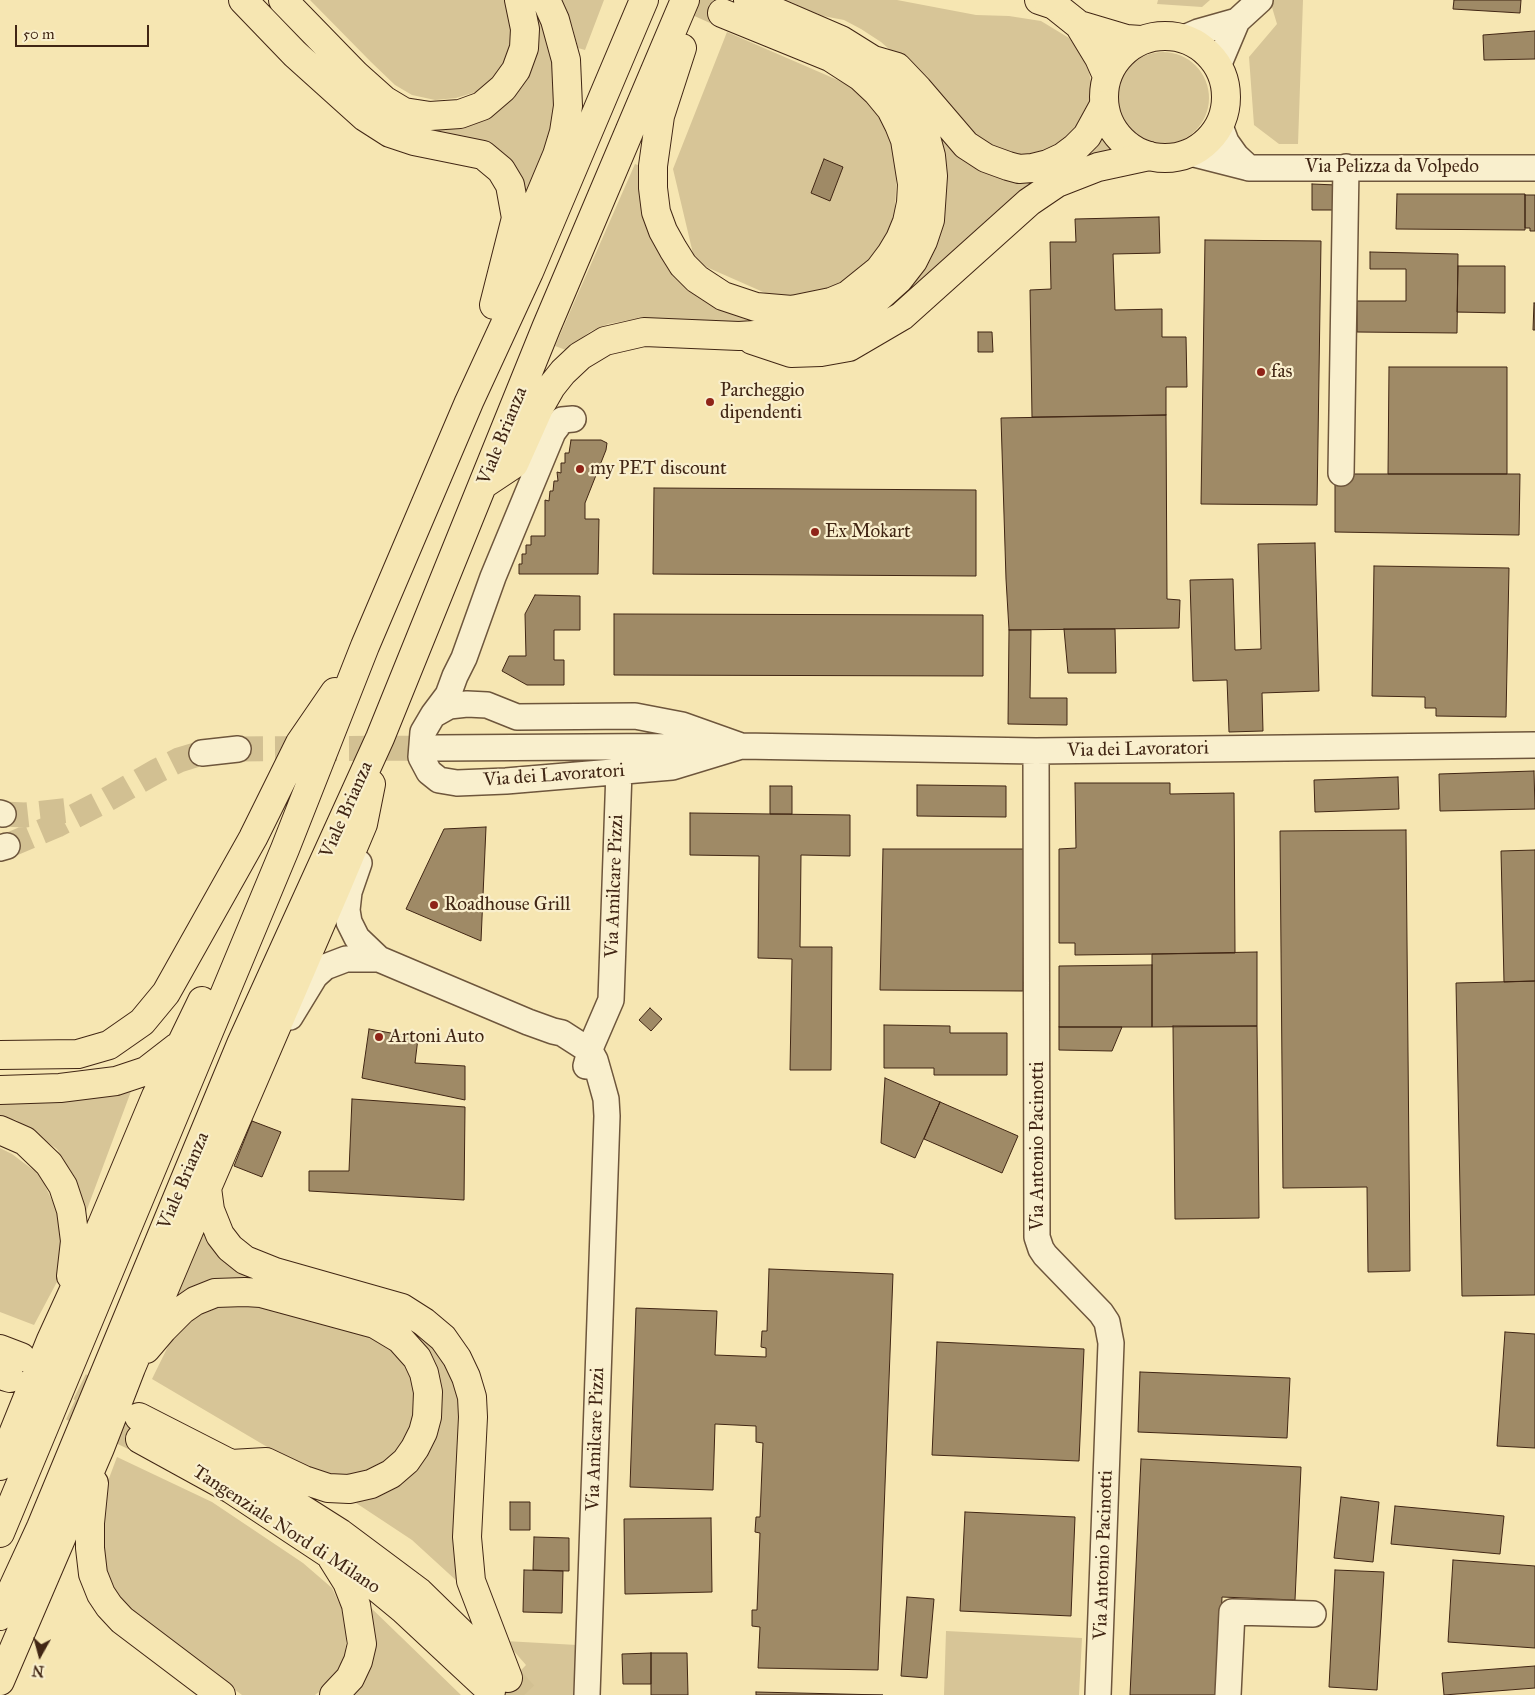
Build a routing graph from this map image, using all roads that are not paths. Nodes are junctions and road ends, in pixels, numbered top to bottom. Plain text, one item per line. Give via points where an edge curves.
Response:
1 (243, 0) edge
2 (282, 0) edge
3 (519, 0) edge
4 (546, 0) edge
5 (644, 0) edge
6 (685, 0) edge
7 (748, 0) tunnel mouth
8 (1259, 0) edge
9 (1047, 2) edge
10 (712, 6) edge
11 (1237, 21) junction
12 (1079, 25) junction
13 (1184, 38) junction
14 (1141, 40) junction
15 (873, 60) junction
16 (1218, 66) junction
17 (1107, 76) junction
18 (1104, 105) junction
19 (1220, 126) junction
20 (1190, 153) junction
21 (1149, 156) junction
22 (1346, 167) junction
23 (1249, 168) junction
24 (1535, 168) edge
25 (494, 305) junction
26 (739, 336) junction
27 (469, 402) junction
28 (573, 419) dead end
29 (1341, 473) dead end
30 (484, 484) junction
31 (365, 646) junction
32 (464, 658) junction
33 (487, 705) junction
34 (433, 715) junction
35 (380, 738) junction
36 (1535, 745) edge
37 (742, 746) junction
38 (437, 748) tunnel mouth
39 (238, 750) tunnel mouth
40 (1036, 751) junction
41 (202, 753) tunnel mouth
42 (619, 772) junction
43 (363, 824) junction
44 (284, 849) junction
45 (379, 959) junction
46 (611, 1000) junction
47 (553, 1032) junction
48 (182, 1044) junction
49 (266, 1049) junction
50 (0, 1055) edge
51 (588, 1058) junction
52 (0, 1090) edge
53 (0, 1130) edge
54 (207, 1188) junction
55 (51, 1340) junction
56 (131, 1368) junction
57 (100, 1448) junction
58 (3, 1455) edge
59 (230, 1464) junction
60 (0, 1533) edge
61 (328, 1552) junction
62 (1313, 1614) dead end
63 (0, 1616) edge
64 (0, 1681) edge
65 (500, 1685) junction
66 (221, 1695) edge
67 (334, 1695) edge
68 (587, 1695) edge
69 (1098, 1695) edge
70 (1228, 1695) edge

1 - 25 main road via 295,54 365,116 390,133 483,155 501,170 510,185 516,218
2 - 3 main road via 384,100 404,112 430,116 460,114 482,106 504,88 516,70 524,48 525,29
4 - 25 main road via 566,60 568,106 564,132
5 - 27 main road, Viale Brianza via 529,272
6 - 30 main road, Viale Brianza via 546,328
7 - 15 main road via 841,40
8 - 11 street
9 - 12 main road
10 - 10 main road via 830,57 861,77 890,109 905,140 912,184 907,222 900,239 879,270 848,295 792,310 756,307 722,296 697,279 683,264 662,231 653,188 660,116 686,36
11 - 13 street
11 - 16 street
12 - 14 main road via 1126,39
12 - 17 main road
13 - 14 main road via 1162,36
13 - 16 main road via 1204,49
14 - 17 main road via 1120,55
15 - 18 main road via 897,68 966,145 991,160 1020,169 1048,164 1075,148 1088,136
15 - 26 main road via 913,106 931,156 933,197 930,220 913,261 899,279 852,316 832,324 786,333
16 - 19 main road via 1227,97
17 - 18 main road
18 - 21 main road via 1111,127 1119,138 1132,149
19 - 20 main road via 1208,141
19 - 23 street via 1226,142
20 - 21 main road via 1178,157
20 - 23 street, Via Pelizza da Volpedo
21 - 26 main road via 1098,167 1057,183 1029,202 902,316 849,348 791,353
22 - 23 street, Via Pelizza da Volpedo
22 - 24 street, Via Pelizza da Volpedo
22 - 29 street
25 - 27 main road via 480,338
26 - 30 main road via 644,332 605,341 580,356 551,387 514,464
27 - 31 main road, Viale Brianza
28 - 32 street, Via dei Lavoratori via 562,420 553,432 493,577
30 - 35 main road, Viale Brianza
31 - 44 main road, Viale Brianza
31 - 50 main road via 300,743 273,801 166,993 142,1022 110,1045 78,1054
32 - 33 street, Via dei Lavoratori via 462,686 476,693
32 - 34 street, Via dei Lavoratori via 448,695
33 - 34 street, Via dei Lavoratori via 449,706
33 - 37 street, Via dei Lavoratori via 517,717 635,716 682,725
34 - 42 street, Via dei Lavoratori via 422,732 421,757 429,772 439,780 486,782
35 - 43 main road
35 - 63 main road, Viale Brianza via 241,1044 41,1527
36 - 40 street, Via dei Lavoratori
37 - 38 street, Via dei Lavoratori
37 - 40 street, Via dei Lavoratori
37 - 42 street, Via dei Lavoratori via 672,767
39 - 41 street
40 - 69 street, Via Antonio Pacinotti via 1038,1237 1045,1255 1101,1313 1107,1322 1112,1343
42 - 46 street, Via Amilcare Pizzi
43 - 45 street via 366,846 349,892 347,910 357,938
43 - 49 main road
44 - 48 main road via 233,926
44 - 60 main road, Viale Brianza
45 - 47 street
45 - 49 street via 346,959 325,967 315,976 282,1031
46 - 47 street via 580,1024
46 - 51 street, Via Amilcare Pizzi
47 - 51 street via 562,1033 579,1043
48 - 52 main road via 146,1071 116,1081 60,1088
48 - 55 main road via 156,1096
49 - 54 main road
51 - 68 street, Via Amilcare Pizzi via 599,1071 606,1098 607,1123
53 - 55 main road via 25,1141 49,1164 63,1186 71,1210 75,1241 72,1276
54 - 56 main road
54 - 65 main road via 210,1210 220,1235 245,1260 275,1272 402,1308 443,1338 457,1358 472,1397 467,1537 471,1581
55 - 58 main road
56 - 57 main road
56 - 59 main road via 182,1310 205,1296 227,1292 261,1293 375,1324 400,1339 417,1358 428,1392 427,1417 415,1448 391,1474 371,1484 349,1489 328,1488 266,1462
57 - 64 main road
57 - 66 main road via 92,1493 90,1548 93,1574 101,1594 122,1620
59 - 61 main road, Tangenziale Nord di Milano via 140,1428
59 - 65 main road, Tangenziale Nord di Milano via 340,1533 419,1592
61 - 65 main road, Tangenziale Nord di Milano
61 - 67 main road via 347,1582 356,1604 362,1644 350,1678
62 - 70 street via 1232,1612

